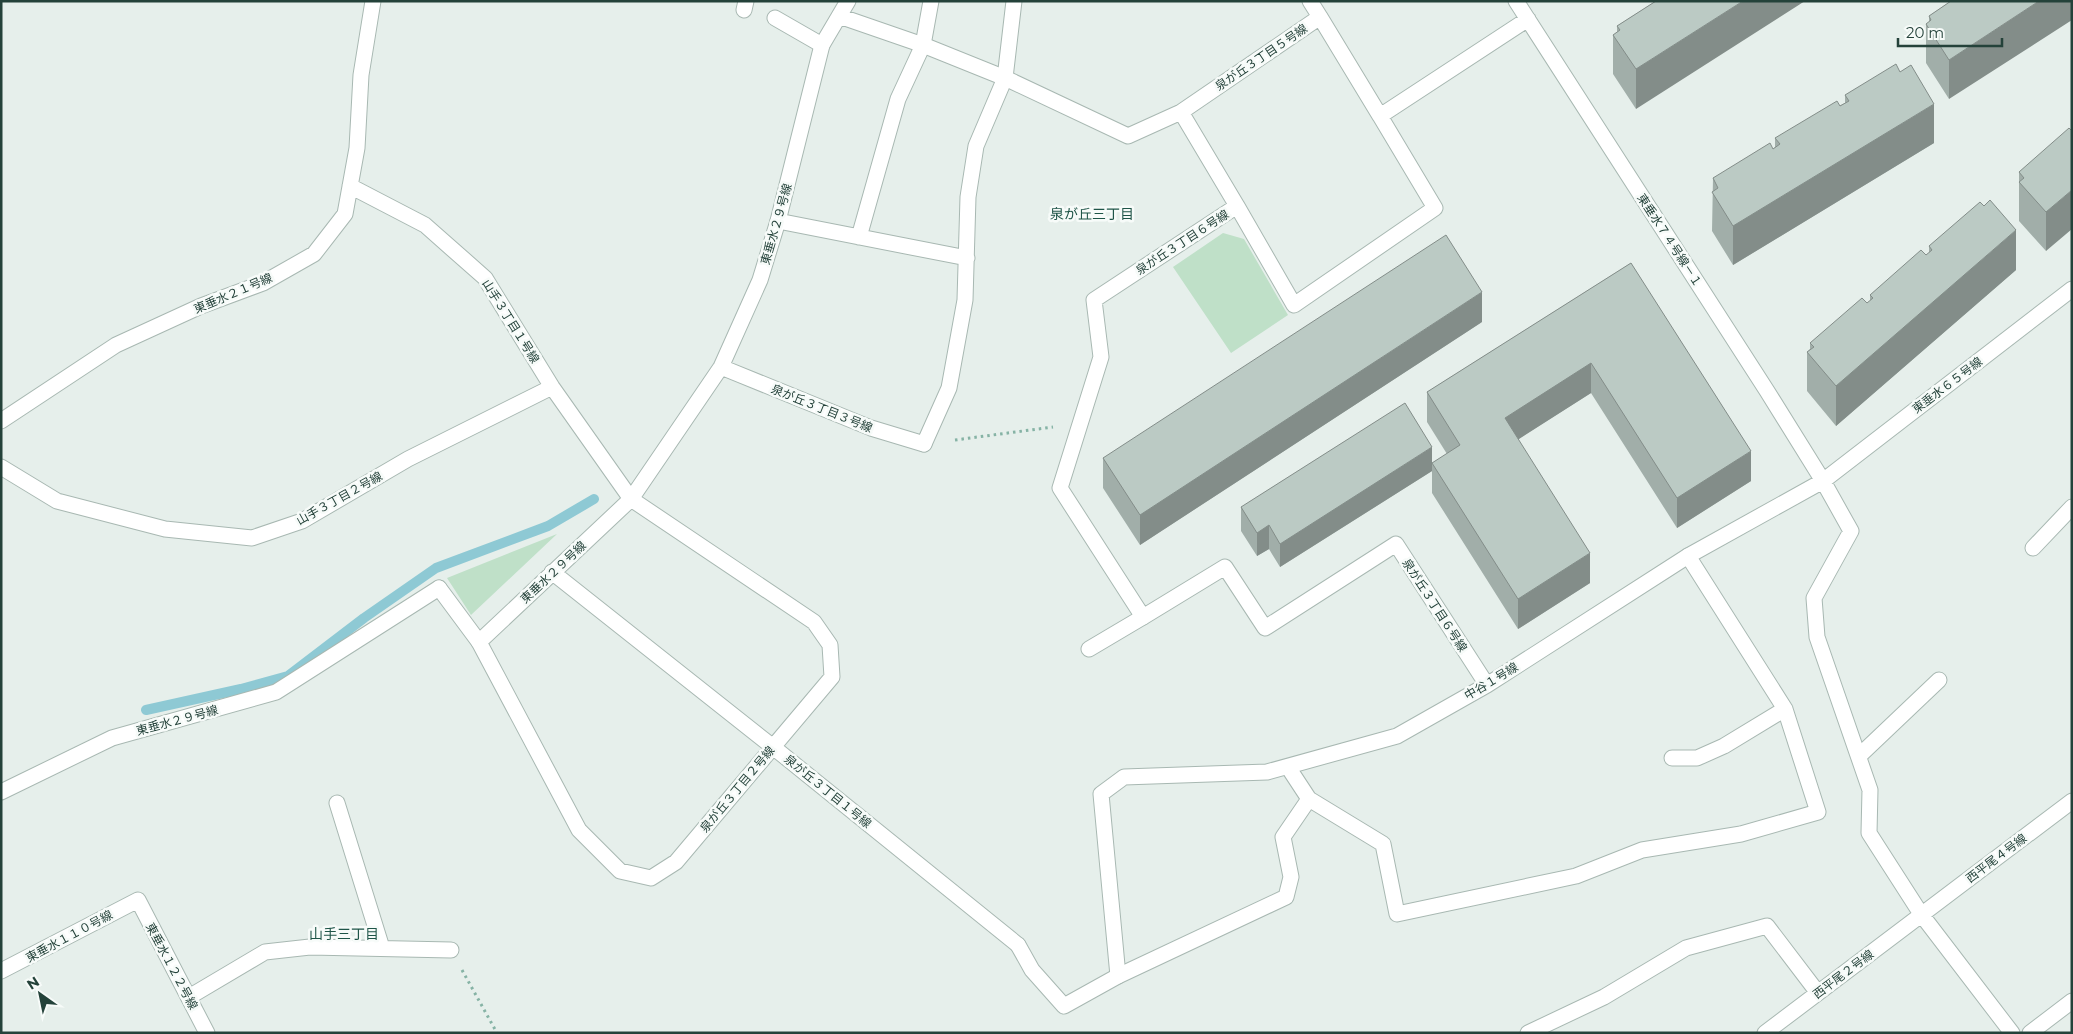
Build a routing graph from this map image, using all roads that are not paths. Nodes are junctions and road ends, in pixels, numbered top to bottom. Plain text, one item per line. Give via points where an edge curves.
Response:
1 (373, 1) edge
2 (848, 1) edge
3 (932, 1) edge
4 (1014, 1) edge
5 (1310, 1) edge
6 (1516, 1) edge
7 (839, 16) junction
8 (1320, 17) junction
9 (775, 18) dead end
10 (1528, 19) junction
11 (822, 45) junction
12 (923, 45) junction
13 (1005, 78) junction
14 (1181, 112) junction
15 (1380, 116) junction
16 (350, 186) junction
17 (1237, 206) junction
18 (778, 221) junction
19 (860, 237) junction
20 (967, 258) junction
21 (2072, 289) edge
22 (720, 367) junction
23 (552, 387) junction
24 (1, 421) edge
25 (1, 467) edge
26 (1823, 480) junction
27 (631, 499) junction
28 (2072, 507) edge
29 (2033, 548) dead end
30 (1688, 556) junction
31 (552, 572) junction
32 (1143, 616) junction
33 (479, 642) junction
34 (1089, 649) dead end
35 (1939, 680) dead end
36 (1487, 685) junction
37 (1785, 709) junction
38 (773, 747) junction
39 (1859, 756) junction
40 (1672, 758) dead end
41 (1288, 767) junction
42 (1, 792) edge
43 (1309, 799) junction
44 (2072, 801) edge
45 (337, 803) dead end
46 (138, 900) joint
47 (1921, 914) junction
48 (382, 948) junction
49 (451, 950) road end
50 (1, 971) edge
51 (1118, 976) junction
52 (1818, 993) junction
53 (188, 997) junction
54 (2072, 1001) edge
55 (207, 1033) edge
56 (1528, 1033) edge
57 (1765, 1033) edge
58 (2012, 1033) edge
59 (2030, 1033) edge

1 - 16 street, 東垂水２１号線 via 361,75 357,148
2 - 7 street, 東垂水２９号線
3 - 12 street
4 - 13 street
5 - 8 street
6 - 10 street, 東垂水７４号線－１
7 - 11 street, 東垂水２９号線
7 - 12 street, 泉が丘３丁目５号線
8 - 14 street, 泉が丘３丁目５号線
8 - 15 street, 泉が丘３丁目５号線
9 - 11 street
10 - 15 street
10 - 26 street, 東垂水７４号線－１
11 - 18 street, 東垂水２９号線
12 - 13 street, 泉が丘３丁目５号線
12 - 19 street via 898,99
13 - 14 street, 泉が丘３丁目５号線 via 1128,136
13 - 20 street via 976,146 968,197
14 - 17 street
15 - 17 street, 泉が丘３丁目６号線 via 1435,208 1294,305
16 - 23 street, 山手３丁目１号線 via 425,225 485,278
16 - 24 street, 東垂水２１号線 via 345,214 314,254 263,283 201,306 116,346
17 - 32 street, 泉が丘３丁目６号線 via 1094,300 1101,357 1060,488
18 - 19 street
18 - 22 street, 東垂水２９号線 via 760,280
19 - 20 street
20 - 22 street, 泉が丘３丁目３号線 via 966,300 949,388 924,444 871,428
21 - 26 street, 東垂水６５号線
22 - 27 street, 東垂水２９号線
23 - 25 street, 山手３丁目２号線 via 408,459 302,522 252,538 165,529 57,501
23 - 27 street, 山手３丁目１号線
26 - 30 street, 中谷１号線
26 - 39 street, 東垂水７４号線－１ via 1851,531 1814,598 1817,637
27 - 31 street, 東垂水２９号線
27 - 38 street, 泉が丘３丁目２号線 via 814,622 830,644 832,677
28 - 29 street
30 - 36 street, 中谷１号線
30 - 37 street
31 - 33 street, 東垂水２９号線
31 - 38 street, 泉が丘３丁目１号線
32 - 34 street, 泉が丘３丁目６号線
32 - 36 street, 泉が丘３丁目６号線 via 1225,567 1265,628 1396,544
33 - 38 street, 泉が丘３丁目２号線 via 579,830 620,871 651,878 676,862
33 - 42 street, 東垂水２９号線 via 439,588 276,692 112,738
35 - 39 street
36 - 41 street, 中谷１号線 via 1397,736
37 - 40 street via 1724,746 1697,758
37 - 43 street via 1818,812 1741,834 1642,850 1576,876 1397,914 1383,844
38 - 51 street, 泉が丘３丁目１号線 via 1018,945 1032,970 1064,1006
39 - 47 street via 1870,790 1869,833
41 - 43 street
41 - 51 street, 中谷１号線 via 1267,772 1124,778 1101,794
43 - 51 street via 1283,837 1291,877 1286,897
44 - 47 street, 西平尾４号線
45 - 48 street
46 - 50 street, 東垂水１１０号線
46 - 53 street, 東垂水１２２号線
47 - 52 street, 西平尾２号線
47 - 58 street
48 - 49 street
48 - 53 street via 310,946 265,952
52 - 56 street via 1767,926 1686,948 1604,997
52 - 57 street, 西平尾２号線
53 - 55 street, 東垂水１２２号線
54 - 59 street

